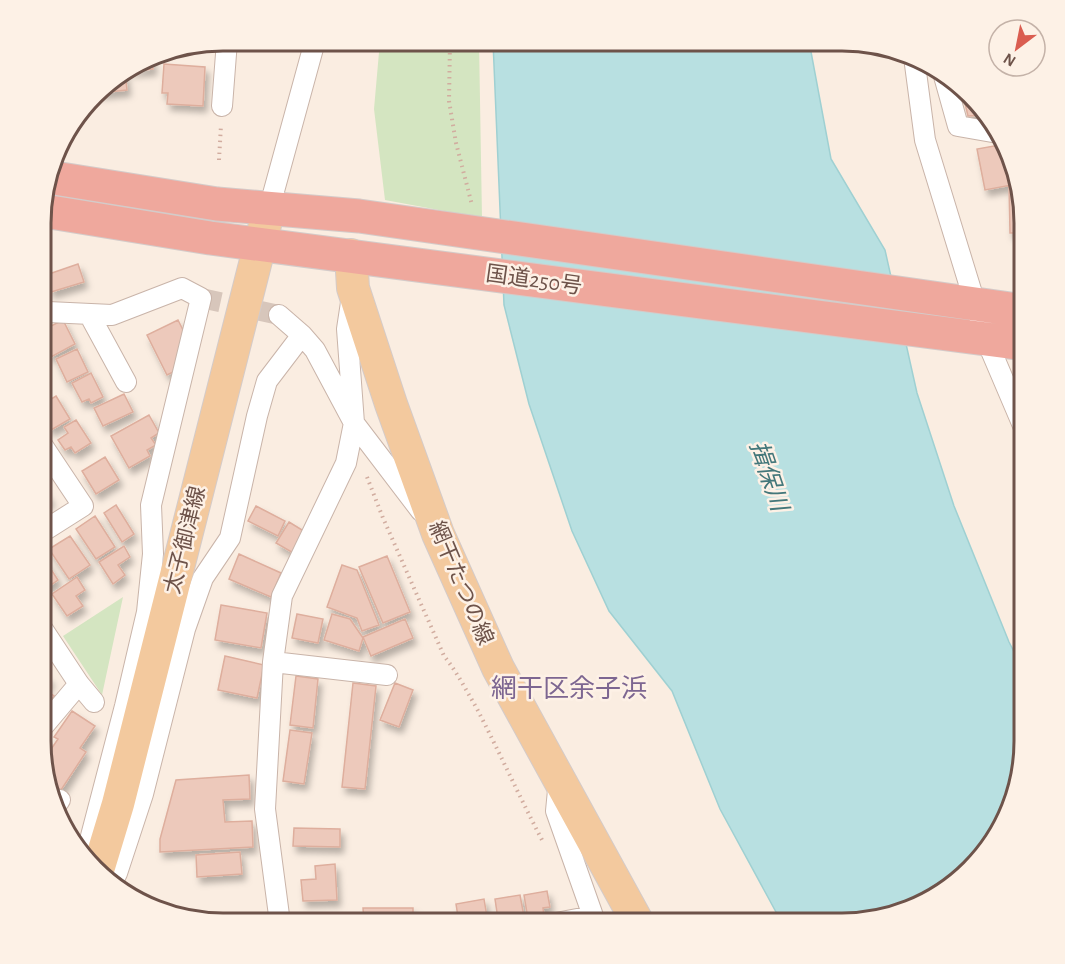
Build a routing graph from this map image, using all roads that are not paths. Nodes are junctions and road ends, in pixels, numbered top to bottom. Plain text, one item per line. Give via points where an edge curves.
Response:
1 (226, 51) edge
2 (312, 51) edge
3 (915, 68) edge
4 (945, 86) edge
5 (222, 106) road end
6 (987, 131) edge
7 (57, 178) edge
8 (269, 209) junction
9 (51, 212) edge
10 (261, 244) junction
11 (360, 257) junction
12 (353, 288) junction
13 (968, 303) junction
14 (1014, 310) edge
15 (51, 312) edge
16 (89, 314) junction
17 (279, 315) tunnel mouth
18 (302, 335) junction
19 (976, 338) junction
20 (1014, 343) edge
21 (126, 382) dead end
22 (1014, 409) edge
23 (354, 423) junction
24 (51, 458) edge
25 (51, 526) edge
26 (438, 534) junction
27 (51, 642) edge
28 (273, 662) junction
29 (387, 675) dead end
30 (79, 684) junction
31 (94, 702) dead end
32 (51, 717) edge
33 (559, 780) junction
34 (88, 847) edge
35 (101, 861) edge
36 (116, 875) edge
37 (279, 913) edge
38 (592, 913) edge
39 (632, 913) edge

1 - 5 street
2 - 8 street
3 - 13 street via 925,140
4 - 6 street via 958,126
7 - 8 highway, 国道250号
8 - 10 main road, 太子御津線
8 - 13 highway, 国道250号 via 359,216
9 - 10 highway, 国道250号
10 - 11 highway, 国道250号
10 - 35 main road, 太子御津線
11 - 12 main road, 網干たつの線
11 - 19 highway, 国道250号
12 - 23 street via 346,329
12 - 26 main road, 網干たつの線
13 - 14 highway, 国道250号
13 - 19 street
15 - 16 street
16 - 21 street
16 - 34 street via 111,315 182,288 201,298 151,505 153,554 147,612
17 - 18 street
18 - 23 street via 315,350
18 - 36 street via 267,381 230,538 203,578 189,619 143,794
19 - 20 highway, 国道250号
19 - 22 street
23 - 26 street
23 - 28 street via 346,463 282,596
24 - 25 street via 82,506
26 - 33 main road, 網干たつの線 via 498,668
27 - 30 street
28 - 29 street
28 - 37 street via 265,809
30 - 31 street
30 - 32 street
33 - 38 street via 556,811
33 - 39 main road, 網干たつの線

